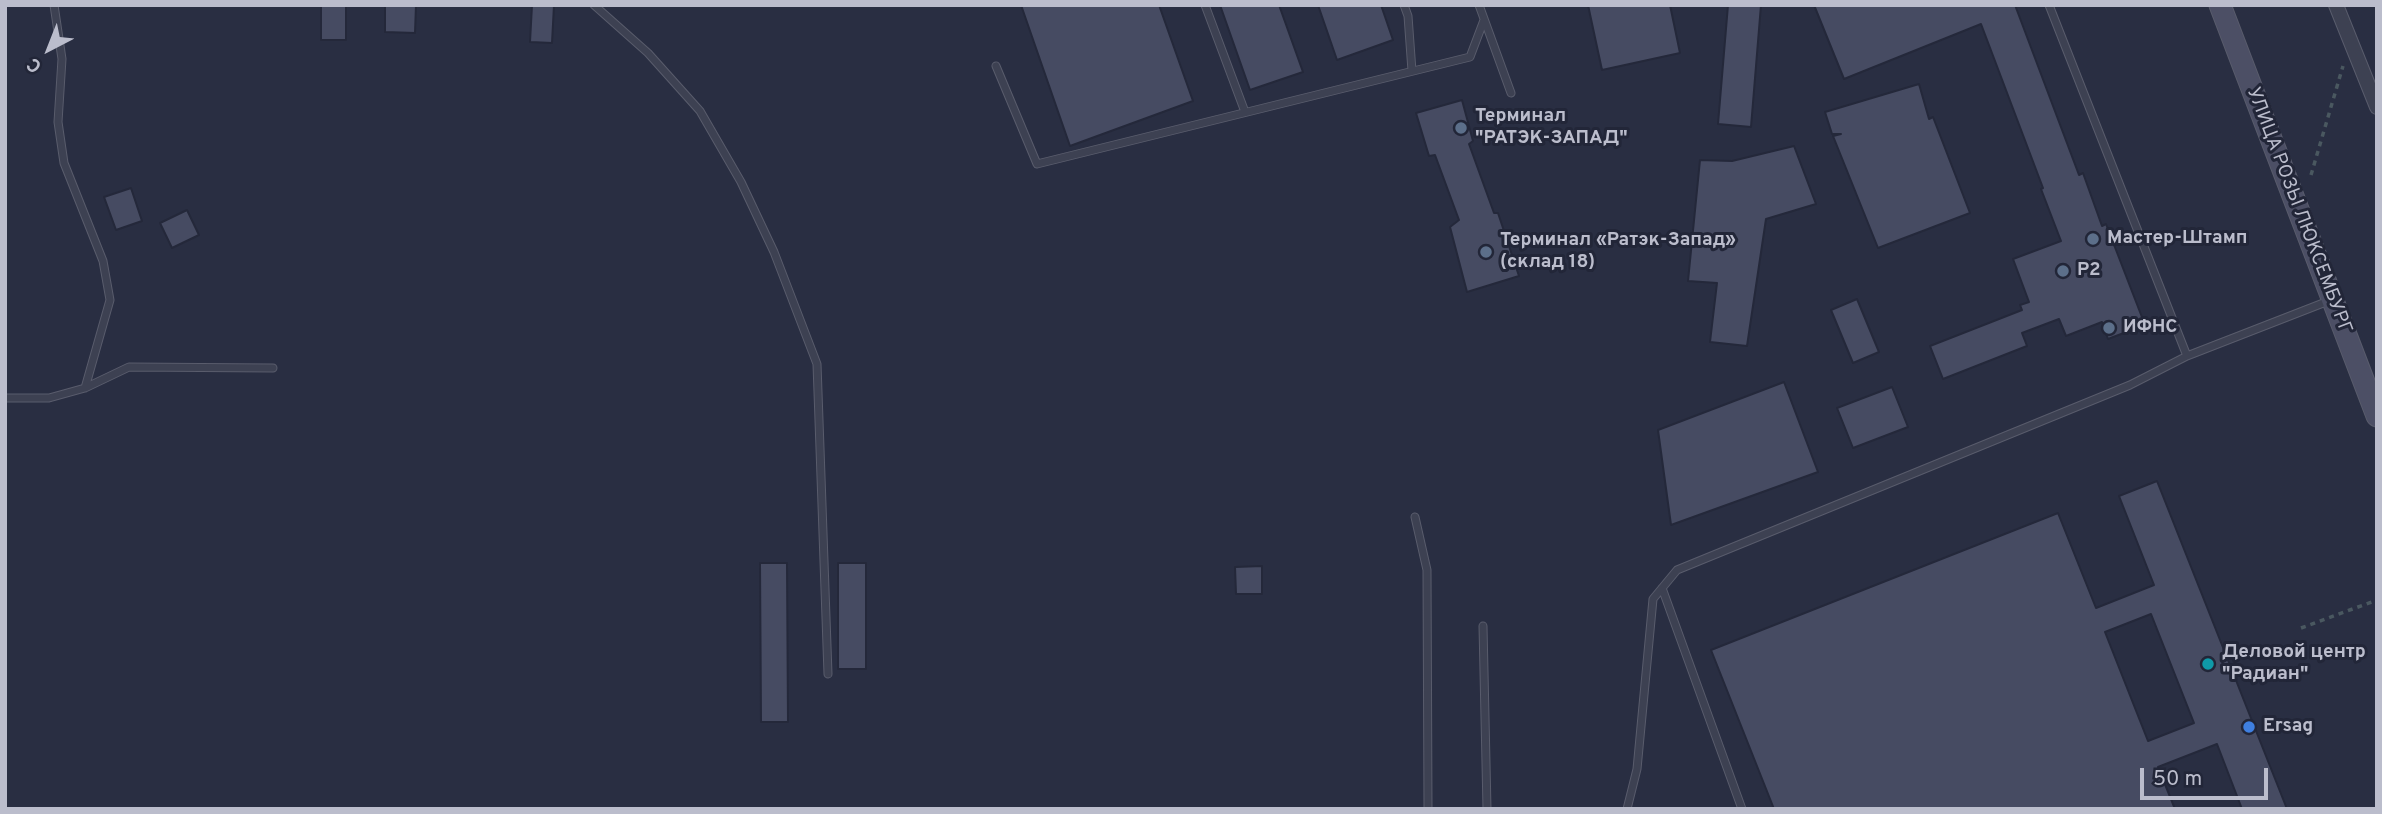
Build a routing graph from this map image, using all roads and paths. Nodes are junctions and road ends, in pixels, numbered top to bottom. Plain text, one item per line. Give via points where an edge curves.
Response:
1 (54, 5) edge
2 (594, 5) edge
3 (1205, 5) edge
4 (1404, 5) edge
5 (1479, 5) edge
6 (2049, 5) edge
7 (2220, 5) edge
8 (2336, 5) edge
9 (1484, 20) junction
10 (2345, 58) dead end
11 (996, 66) dead end
12 (1412, 71) junction
13 (1511, 93) dead end
14 (2377, 107) edge
15 (1245, 112) junction
16 (2311, 175) dead end
17 (2332, 299) junction
18 (2187, 356) junction
19 (273, 368) dead end
20 (85, 388) junction
21 (5, 398) edge
22 (2377, 416) edge
23 (1415, 517) dead end
24 (1662, 588) junction
25 (2377, 600) edge
26 (1483, 626) dead end
27 (2301, 628) dead end
28 (828, 674) dead end
29 (1428, 809) edge
30 (1487, 809) edge
31 (1628, 809) edge
32 (1742, 809) edge

1 - 20 lane via 62,59 58,122 64,163 103,261 110,300
2 - 28 lane via 648,53 700,111 768,240 817,364
3 - 15 lane
4 - 12 lane
5 - 9 lane
6 - 18 lane
7 - 17 main road, УЛИЦА РОЗЫ ЛЮКСЕМБУРГ
8 - 14 street
9 - 12 lane via 1470,57
9 - 13 lane
10 - 16 path
11 - 15 lane via 1037,164
12 - 15 lane
17 - 18 lane
17 - 22 main road, УЛИЦА РОЗЫ ЛЮКСЕМБУРГ
18 - 24 lane via 2130,385 1676,570
19 - 20 lane via 129,367
20 - 21 lane via 49,398
23 - 29 lane via 1427,570
24 - 31 lane via 1653,599 1637,769
24 - 32 lane
25 - 27 path
26 - 30 lane

